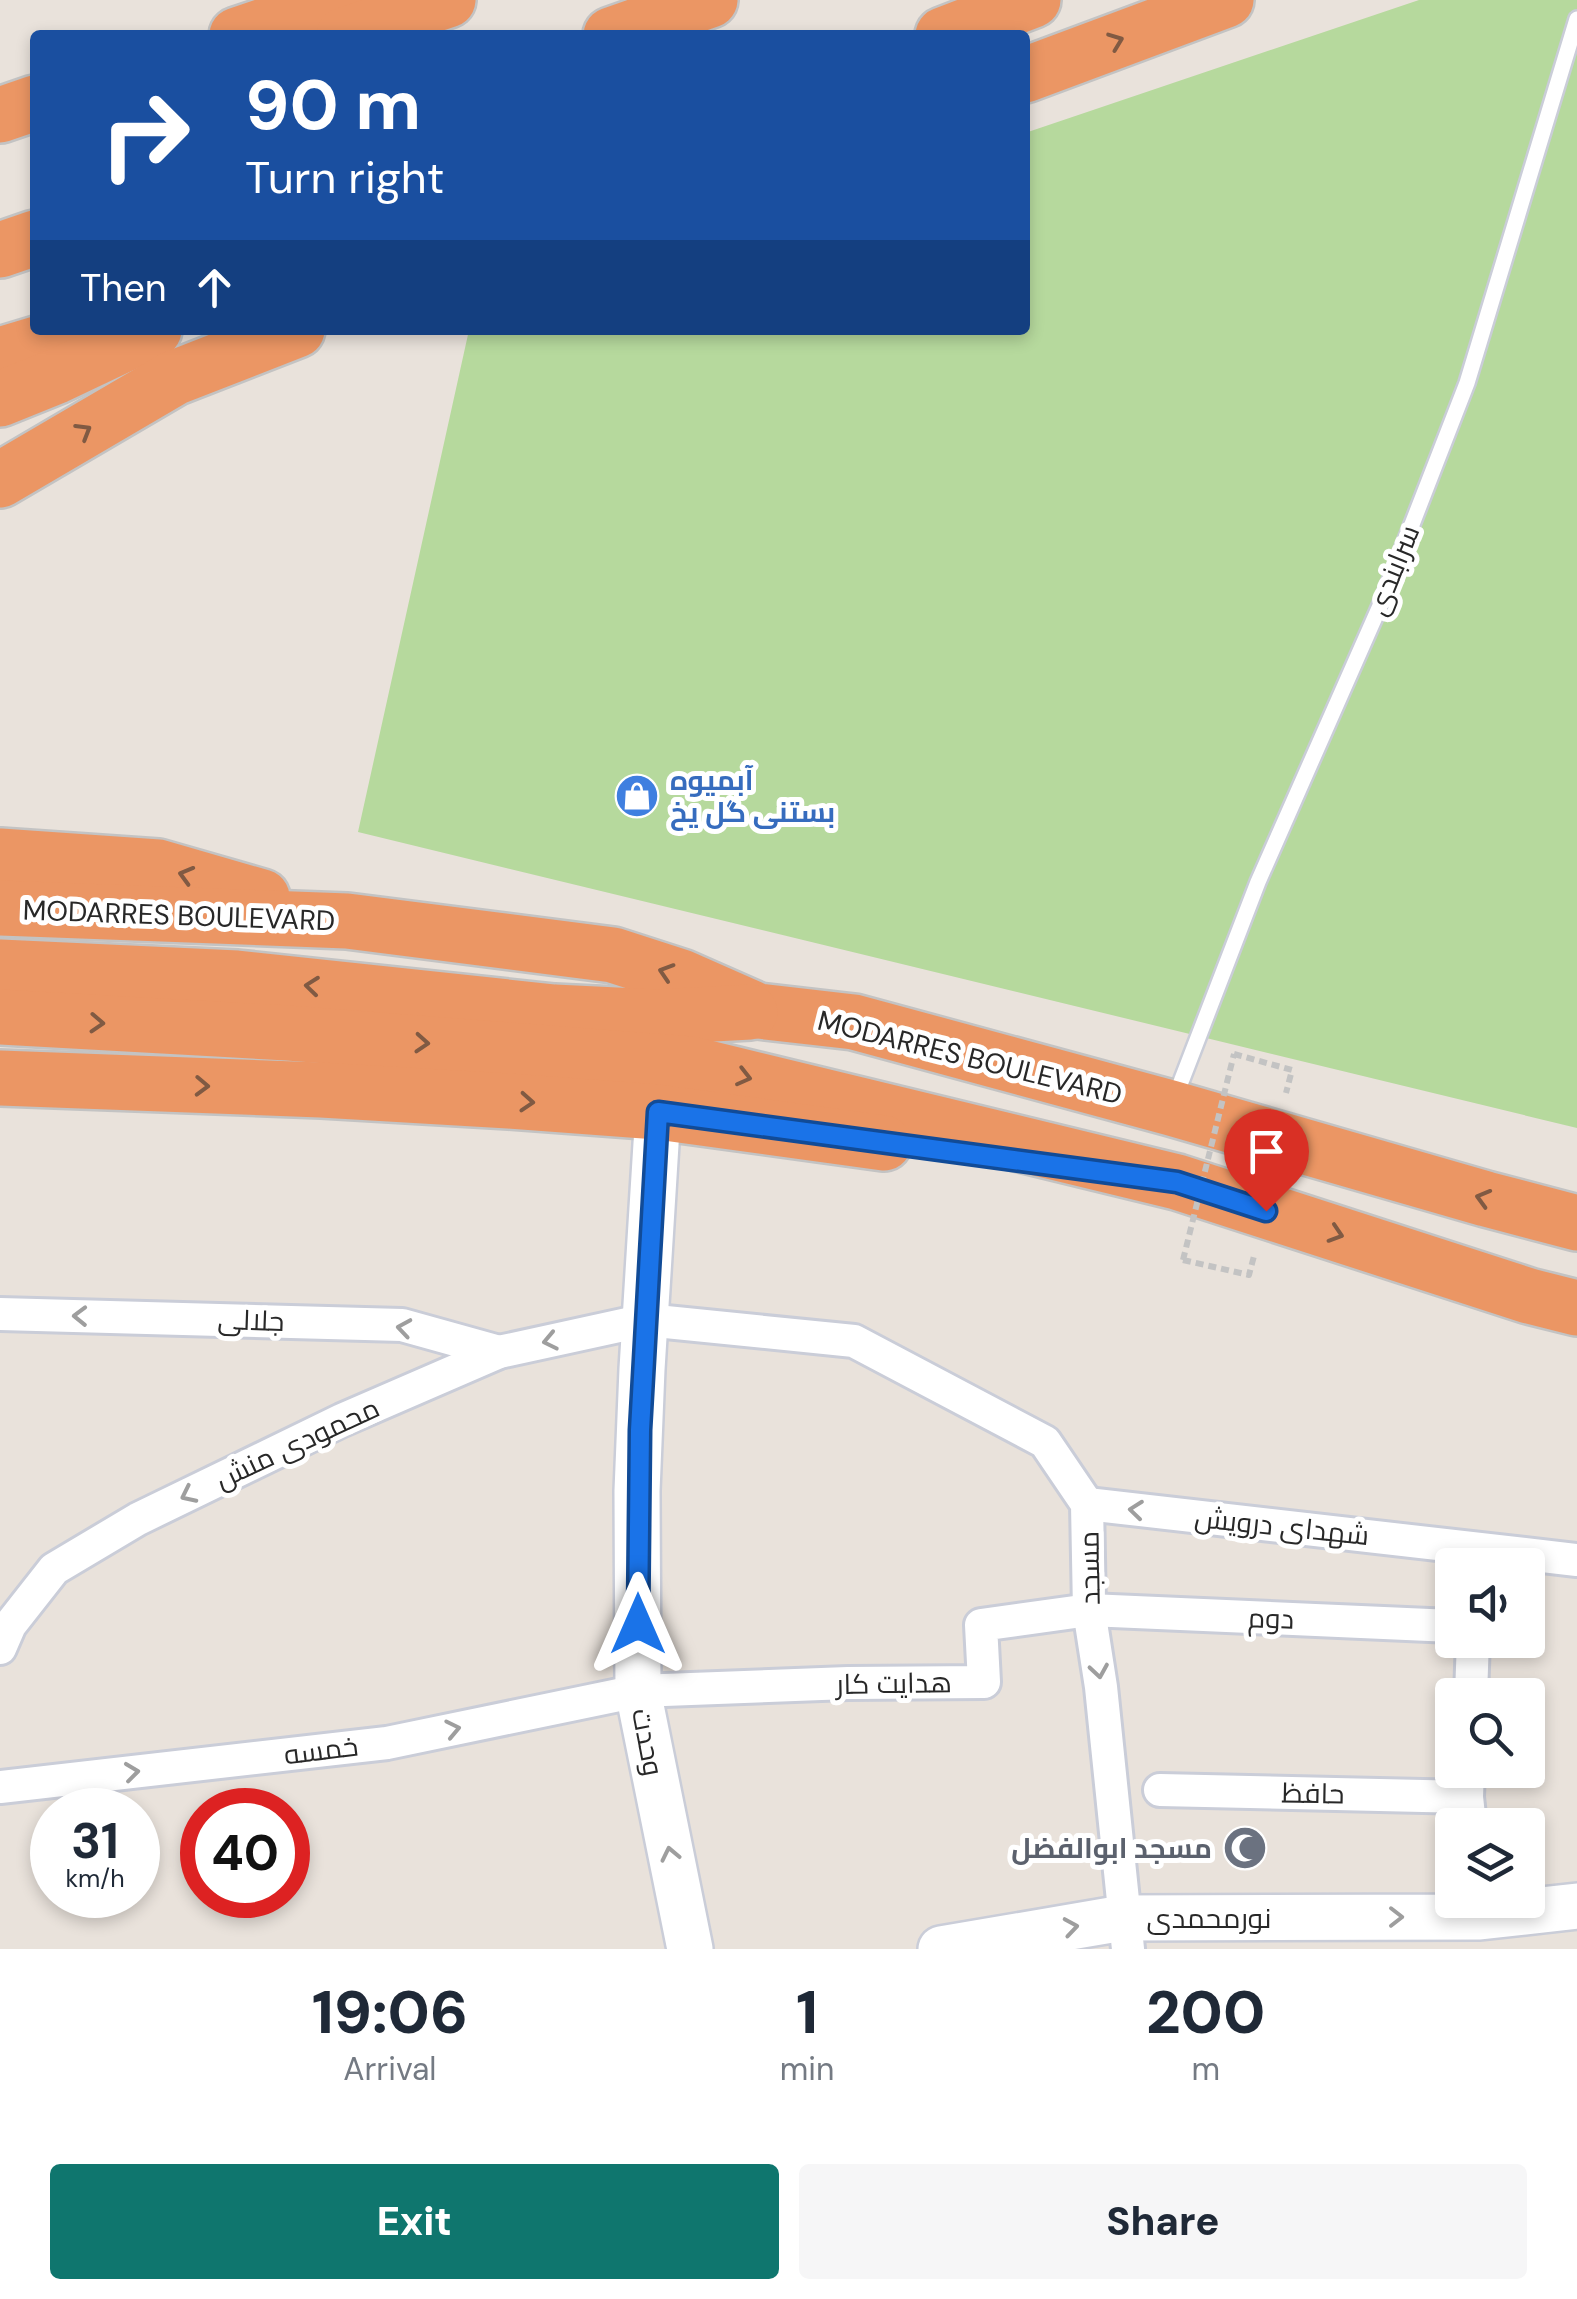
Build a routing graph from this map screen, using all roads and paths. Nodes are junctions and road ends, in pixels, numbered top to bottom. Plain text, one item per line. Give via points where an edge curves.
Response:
1 (341, 0) edge
2 (448, 0) edge
3 (710, 0) edge
4 (1033, 0) edge
5 (1226, 0) edge
6 (1577, 19) edge
7 (252, 30) edge
8 (359, 30) edge
9 (625, 30) edge
10 (956, 30) edge
11 (1030, 74) edge
12 (30, 106) edge
13 (0, 115) edge
14 (30, 141) edge
15 (0, 151) edge
16 (30, 240) edge
17 (0, 250) edge
18 (66, 335) edge
19 (143, 335) edge
20 (284, 335) edge
21 (0, 355) edge
22 (0, 399) edge
23 (0, 480) edge
24 (0, 856) edge
25 (0, 908) edge
26 (347, 921) junction
27 (0, 967) edge
28 (758, 1011) junction
29 (0, 1017) edge
30 (1292, 1070) dead end
31 (0, 1078) edge
32 (1170, 1108) junction
33 (658, 1112) junction
34 (1177, 1182) junction
35 (1577, 1223) edge
36 (1248, 1275) dead end
37 (1577, 1308) edge
38 (0, 1314) edge
39 (646, 1320) junction
40 (498, 1352) junction
41 (1087, 1504) junction
42 (1435, 1551) edge
43 (1545, 1559) edge
44 (1577, 1560) edge
45 (1089, 1610) junction
46 (1435, 1625) edge
47 (3, 1633) edge
48 (638, 1690) junction
49 (0, 1788) edge
50 (1160, 1790) dead end
51 (1468, 1797) edge
52 (1577, 1906) edge
53 (1480, 1922) edge
54 (1126, 1934) edge
55 (690, 1949) edge
56 (941, 1949) edge

1 - 7 highway
2 - 8 highway
3 - 9 highway
4 - 10 highway
11 -> 5 highway
6 - 32 lane, سرابندی via 1467,383
12 - 13 highway
14 - 15 highway
16 - 17 highway
18 - 21 highway
19 - 22 highway
23 -> 20 highway via 174,378
26 -> 24 highway via 158,867
25 - 26 highway, MODARRES BOULEVARD
28 -> 26 highway, MODARRES BOULEVARD via 613,956
28 -> 27 highway via 658,1017 554,1012 237,978
28 - 32 highway, MODARRES BOULEVARD via 854,1022
29 -> 34 highway via 692,1064
30 - 36 path, bridge via 1234,1054 1183,1260
31 -> 33 highway
35 -> 32 highway, MODARRES BOULEVARD
33 - 34 highway
33 - 39 street, وحدت
34 -> 37 highway
40 -> 38 street, جلالی via 402,1326
39 -> 40 street, محمودی منش
39 - 41 street, مسجد via 854,1341 1044,1442
39 - 48 street, وحدت
40 -> 47 street, محمودی منش via 138,1519 54,1568
42 -> 41 street, شهدای درویش
41 - 45 street, مسجد
43 - 44 street, شهدای درویش
45 - 46 street, دوم
45 - 48 street, هدایت کار via 981,1625 984,1682
45 -> 54 street, مسجد
49 -> 48 street, خمسه via 387,1742
55 -> 48 street, وحدت
50 - 51 street, حافظ
52 - 53 street, نورمحمدی
54 -> 53 street, نورمحمدی
56 -> 54 street, نورمحمدی

